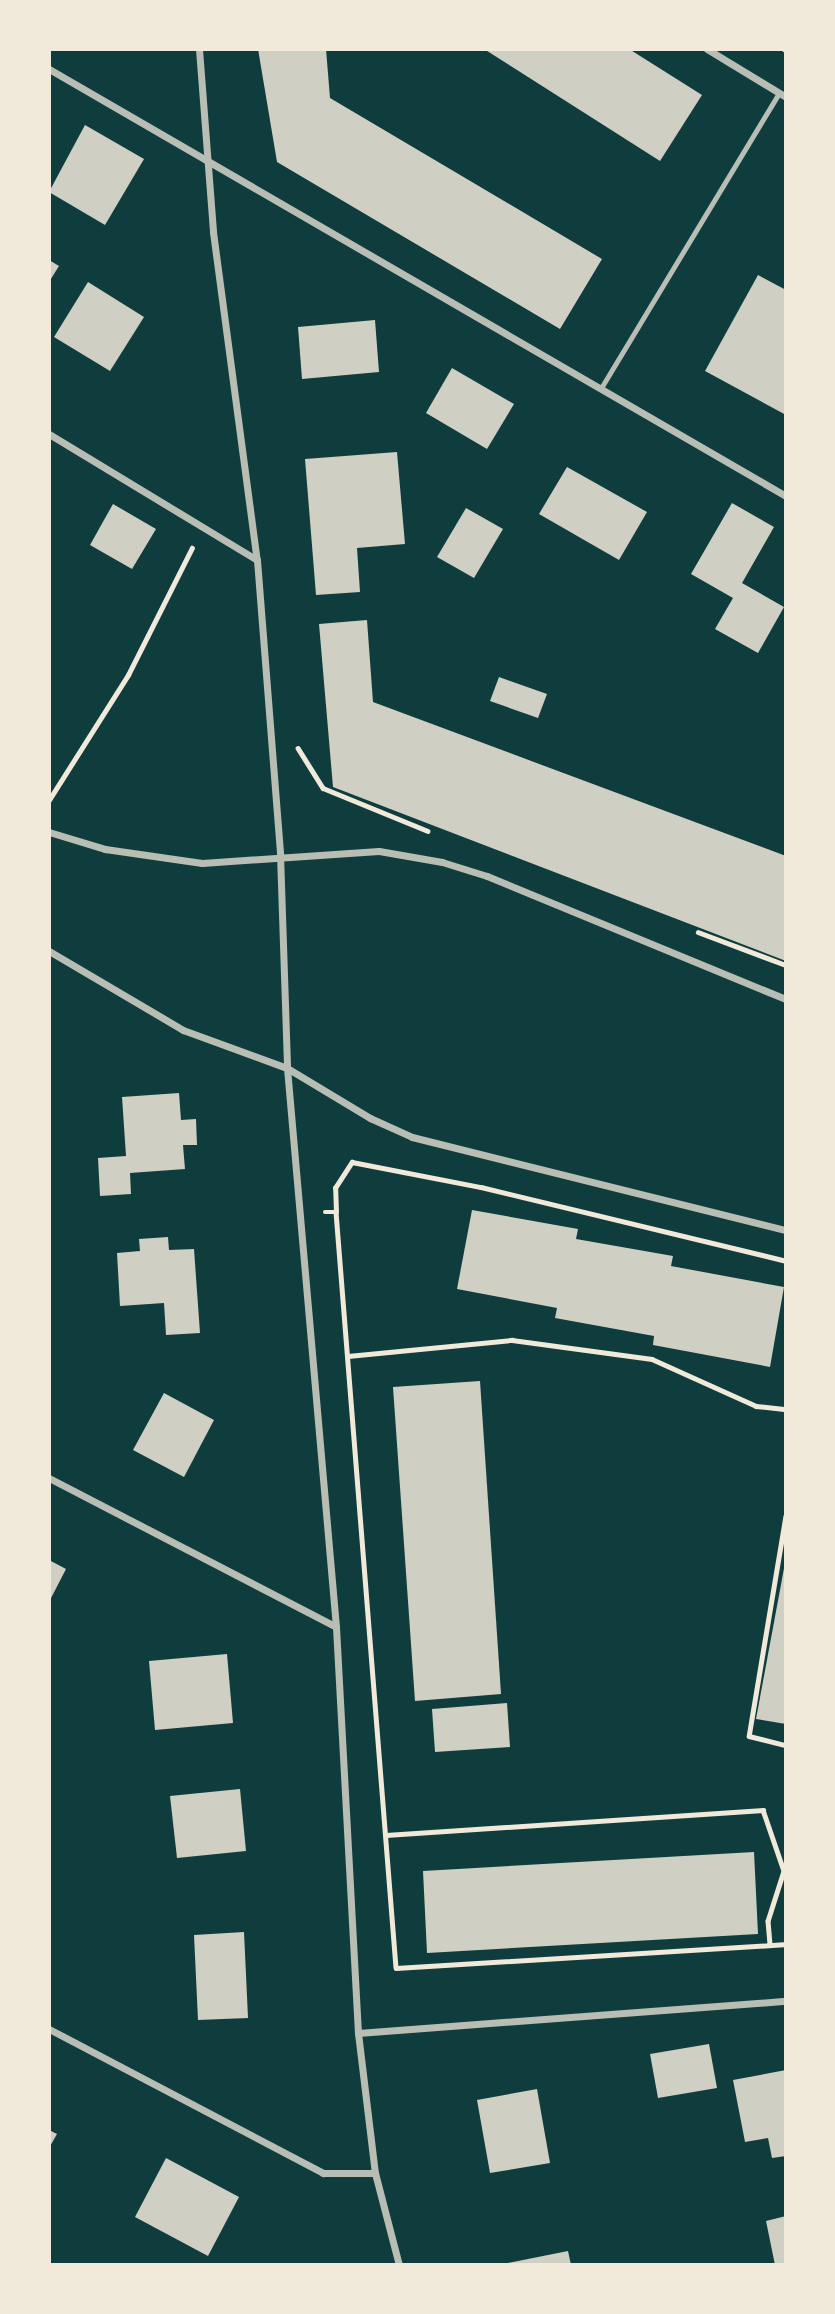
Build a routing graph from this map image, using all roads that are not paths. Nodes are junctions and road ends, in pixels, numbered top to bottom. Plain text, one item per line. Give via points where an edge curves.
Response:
1 (200, 49) edge
2 (707, 49) edge
3 (49, 69) edge
4 (782, 95) edge
5 (206, 161) junction
6 (601, 388) junction
7 (49, 433) edge
8 (786, 496) edge
9 (257, 560) junction
10 (49, 832) edge
11 (280, 854) junction
12 (49, 951) edge
13 (786, 999) edge
14 (287, 1068) junction
15 (786, 1230) edge
16 (49, 1478) edge
17 (336, 1627) junction
18 (786, 2001) edge
19 (49, 2029) edge
20 (358, 2033) junction
21 (374, 2173) junction
22 (399, 2265) edge

1 - 5 street
2 - 4 street
3 - 5 street
4 - 6 lane
5 - 6 street
5 - 9 street
6 - 8 street
7 - 9 street
9 - 11 street
10 - 11 street via 105,849 202,863
11 - 13 street via 379,851 442,862
11 - 14 street
12 - 14 street via 183,1030
14 - 15 street via 370,1118 412,1137
14 - 17 street
16 - 17 street
17 - 20 street
18 - 20 street
19 - 21 street via 323,2173
20 - 21 street
21 - 22 street

